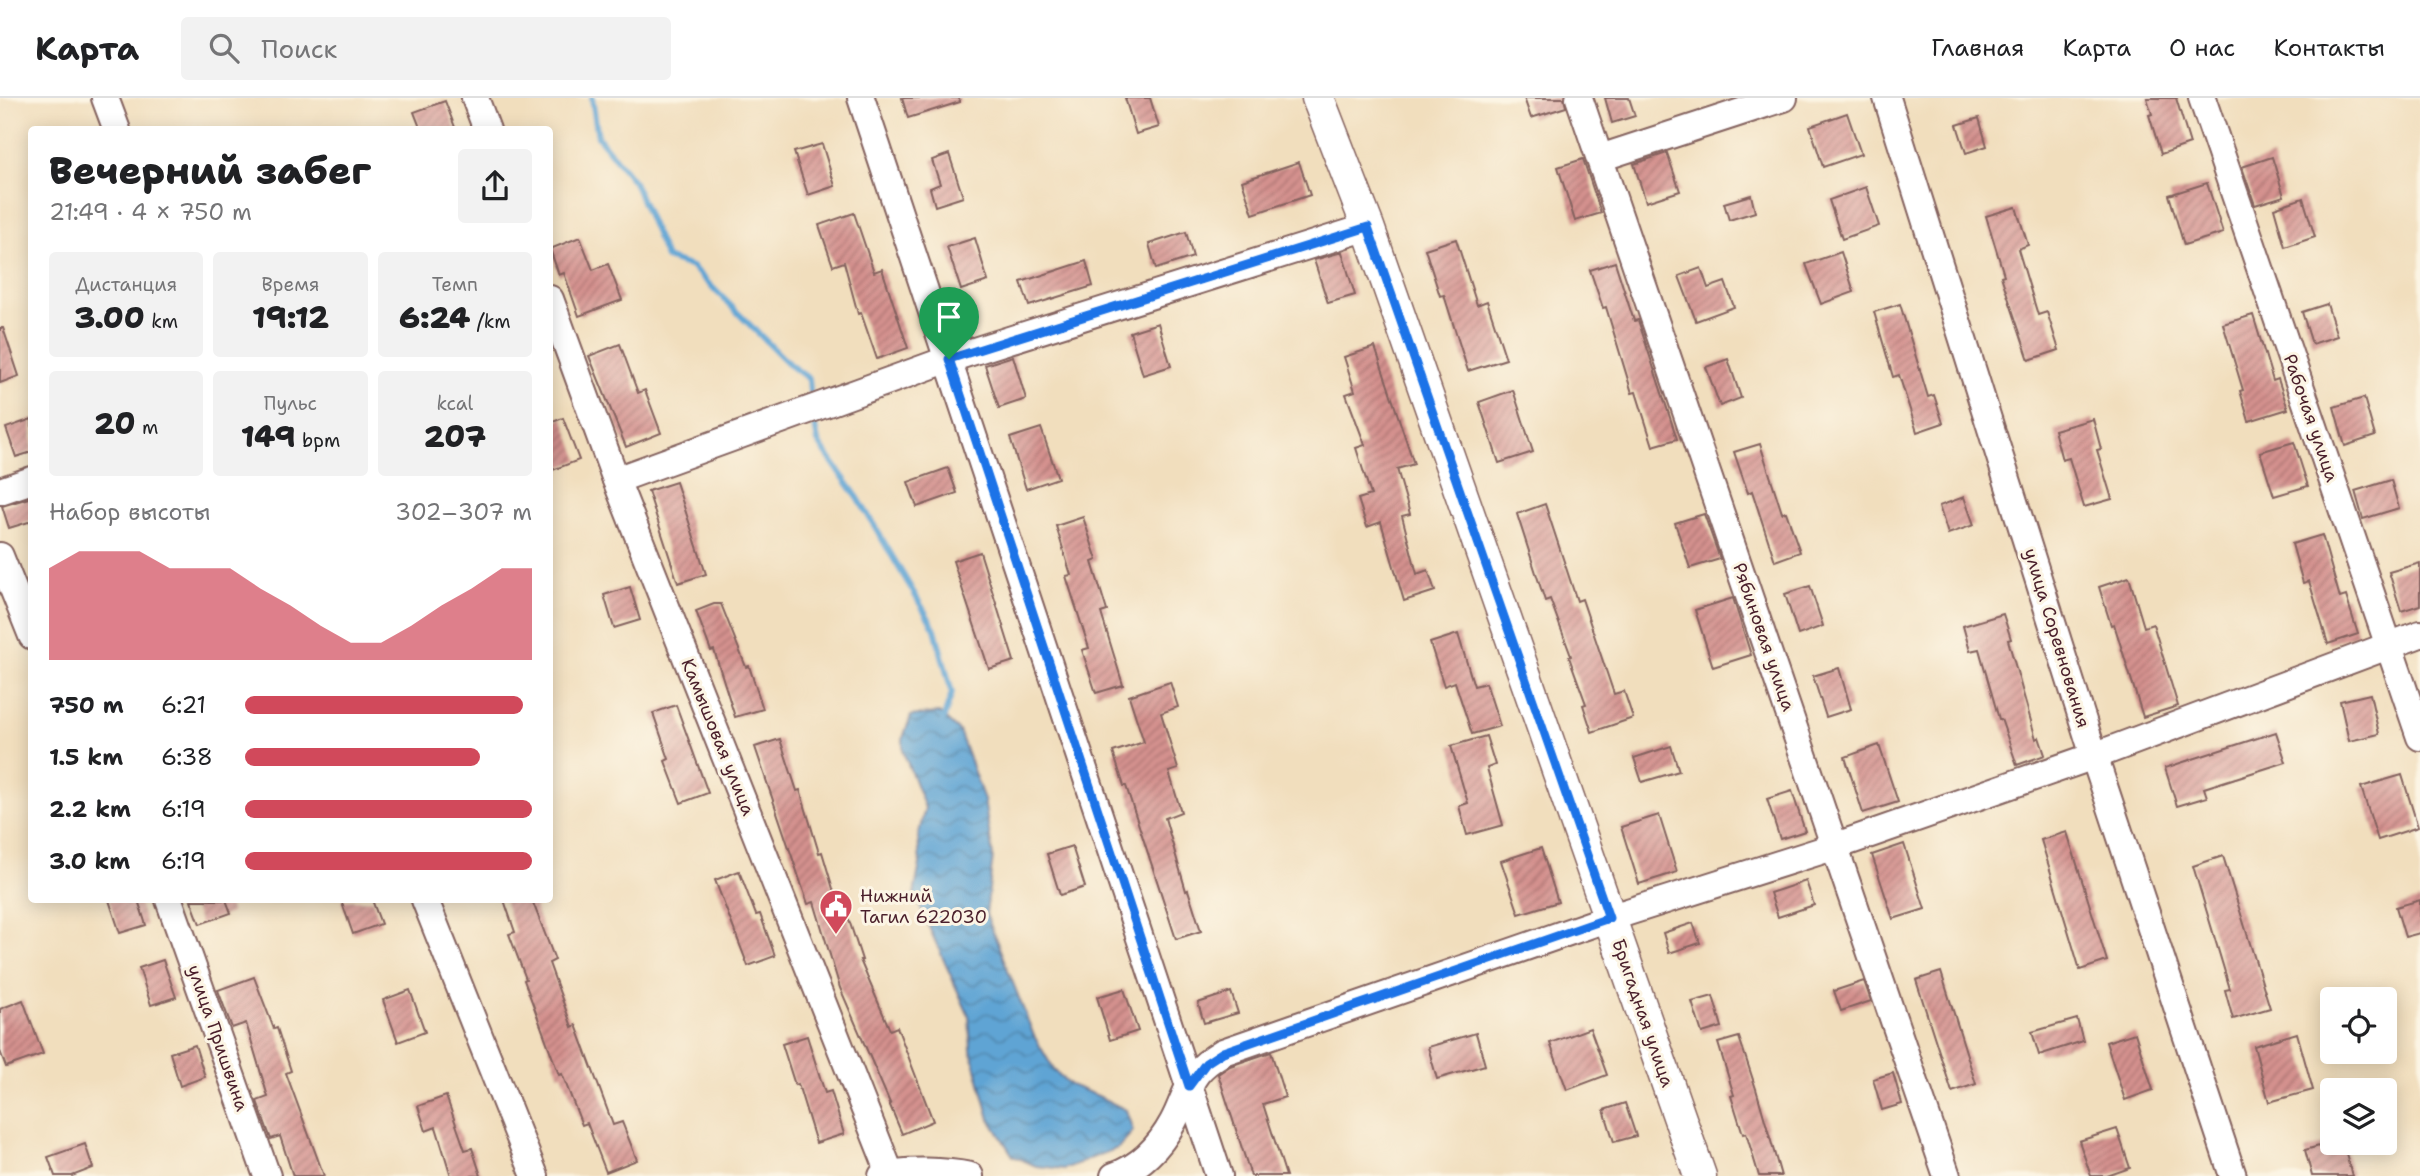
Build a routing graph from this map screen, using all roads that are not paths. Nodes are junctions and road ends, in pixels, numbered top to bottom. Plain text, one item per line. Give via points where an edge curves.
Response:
1 (105, 98) edge
2 (475, 98) edge
3 (861, 98) edge
4 (1318, 98) edge
5 (1580, 98) edge
6 (1784, 98) edge
7 (1887, 98) edge
8 (2202, 98) edge
9 (116, 126) edge
10 (486, 126) edge
11 (1600, 158) junction
12 (1368, 227) junction
13 (553, 307) edge
14 (949, 359) junction
15 (616, 480) junction
16 (28, 481) edge
17 (0, 491) edge
18 (0, 556) edge
19 (28, 626) edge
20 (2420, 634) edge
21 (2388, 645) junction
22 (2420, 737) edge
23 (2094, 756) junction
24 (1836, 846) junction
25 (170, 903) edge
26 (426, 903) edge
27 (1609, 918) junction
28 (1189, 1086) junction
29 (886, 1175) edge
30 (267, 1176) edge
31 (535, 1176) edge
32 (970, 1176) edge
33 (1114, 1176) edge
34 (1219, 1176) edge
35 (1700, 1176) edge
36 (1947, 1176) edge
37 (2234, 1176) edge

1 - 9 street
2 - 10 street
3 - 14 street
4 - 12 street, Бригадная улица
5 - 11 street, Рябиновая улица
6 - 11 street
7 - 23 street, улица Соревнования
8 - 21 street, Рабочая улица
11 - 24 street, Рябиновая улица
12 - 14 street
12 - 27 street, Бригадная улица
13 - 15 street, Камышовая улица
14 - 15 street
14 - 28 street
15 - 29 street, Камышовая улица
16 - 17 street
18 - 19 street
20 - 21 street
21 - 22 street, Рабочая улица
21 - 23 street
23 - 24 street
23 - 37 street, улица Соревнования
24 - 27 street
24 - 36 street, Рябиновая улица
25 - 30 street, улица Пришвина
26 - 31 street
27 - 28 street via 1223,1052 1206,1063
27 - 35 street, Бригадная улица
28 - 33 street via 1173,1123 1154,1149 1136,1166
28 - 34 street
29 - 32 street

